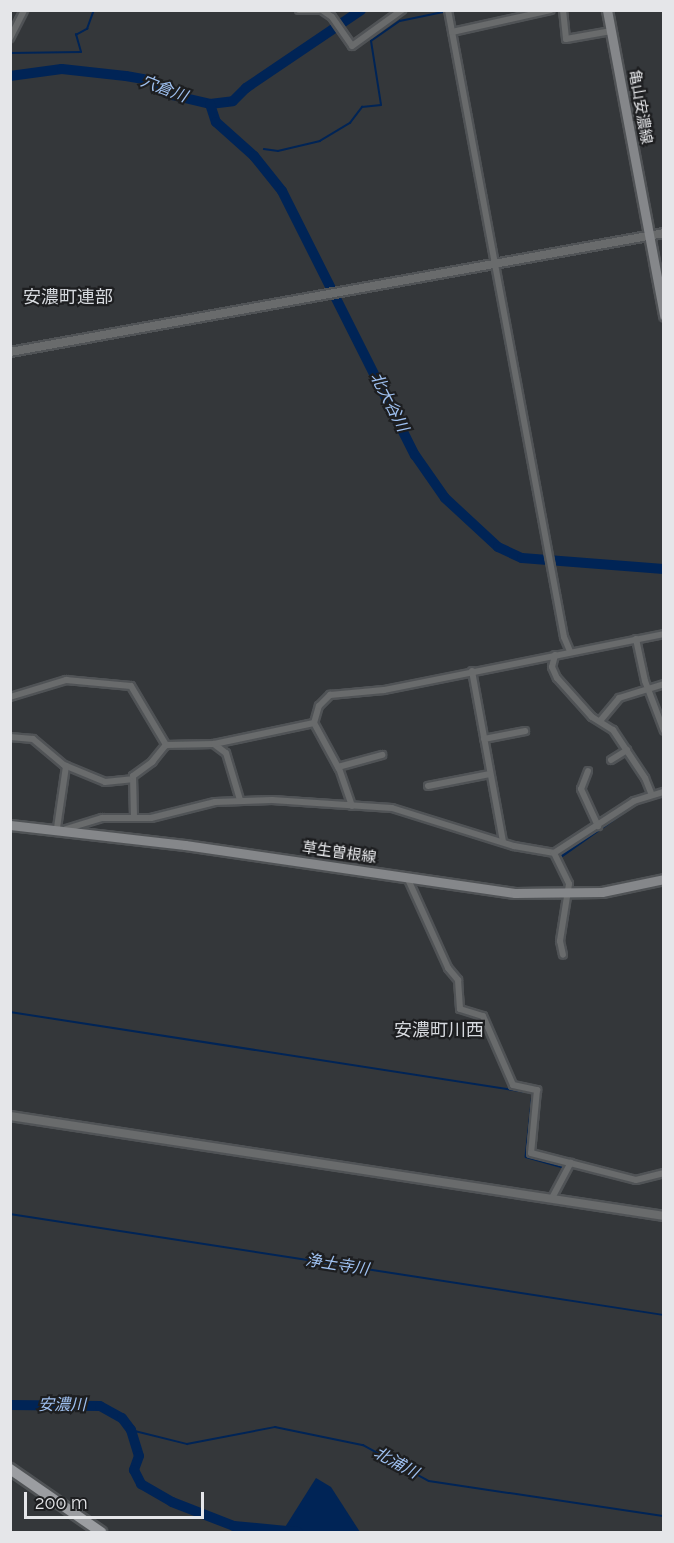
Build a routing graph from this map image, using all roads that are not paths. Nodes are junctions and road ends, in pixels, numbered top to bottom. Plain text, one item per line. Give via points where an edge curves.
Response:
1 (24, 10) edge
2 (299, 10) edge
3 (321, 10) edge
4 (402, 10) edge
5 (448, 10) edge
6 (551, 10) edge
7 (563, 10) edge
8 (608, 10) edge
9 (611, 31) junction
10 (452, 32) junction
11 (10, 38) edge
12 (663, 233) edge
13 (649, 235) junction
14 (494, 263) junction
15 (663, 316) edge
16 (10, 352) edge
17 (663, 634) edge
18 (636, 639) junction
19 (570, 651) junction
20 (555, 655) junction
21 (472, 671) junction
22 (663, 684) edge
23 (647, 687) junction
24 (10, 697) edge
25 (600, 721) junction
26 (314, 723) junction
27 (525, 731) dead end
28 (663, 731) edge
29 (10, 737) edge
30 (484, 739) junction
31 (214, 744) junction
32 (166, 745) junction
33 (627, 750) junction
34 (382, 755) dead end
35 (611, 760) dead end
36 (66, 766) junction
37 (338, 767) junction
38 (588, 771) dead end
39 (490, 774) junction
40 (132, 779) junction
41 (428, 786) dead end
42 (663, 792) edge
43 (652, 795) junction
44 (240, 800) junction
45 (352, 806) junction
46 (134, 817) junction
47 (10, 825) edge
48 (598, 826) junction
49 (61, 828) junction
50 (503, 842) junction
51 (554, 853) junction
52 (407, 878) junction
53 (663, 879) edge
54 (567, 895) junction
55 (563, 955) dead end
56 (10, 1116) edge
57 (571, 1163) junction
58 (663, 1173) edge
59 (552, 1198) junction
60 (663, 1215) edge
61 (10, 1469) edge
62 (101, 1533) edge

1 - 11 street
2 - 3 street
3 - 4 street via 332,17 352,46
5 - 10 street
6 - 10 street
7 - 9 street via 566,39
8 - 9 main road, 亀山安濃線
9 - 13 main road, 亀山安濃線
10 - 14 street
12 - 13 street
13 - 14 street
13 - 15 main road, 亀山安濃線
14 - 16 street
14 - 19 street via 548,555
17 - 18 street
18 - 19 street
18 - 23 street
19 - 20 street
20 - 21 street
20 - 25 street via 552,667 557,678
21 - 26 street via 379,691 334,693 319,706
21 - 30 street
22 - 23 street
23 - 25 street via 619,698
23 - 28 street
24 - 32 street via 66,680 131,686
25 - 33 street via 613,730
26 - 31 street
26 - 37 street
27 - 30 street
29 - 36 street via 33,739
30 - 39 street
31 - 32 street
31 - 44 street via 226,753
32 - 40 street
33 - 35 street
33 - 43 street
34 - 37 street
36 - 40 street via 105,782
36 - 49 street
37 - 45 street
38 - 48 street via 581,789
39 - 41 street
39 - 50 street
40 - 46 street
42 - 43 street
43 - 48 street via 634,801
44 - 45 street
44 - 46 street via 214,802 151,818
45 - 50 street via 407,811
46 - 49 street via 102,818
47 - 49 main road, 草生曽根線
48 - 51 street
49 - 52 main road, 草生曽根線
50 - 51 street
51 - 54 street via 569,884
52 - 54 main road, 草生曽根線 via 515,893
52 - 57 street via 448,968 458,980 460,1009 483,1016 513,1085 537,1090 531,1153
53 - 54 main road, 草生曽根線
54 - 55 street via 560,941
56 - 59 street
57 - 58 street via 636,1180
57 - 59 street
59 - 60 street
61 - 62 main road

